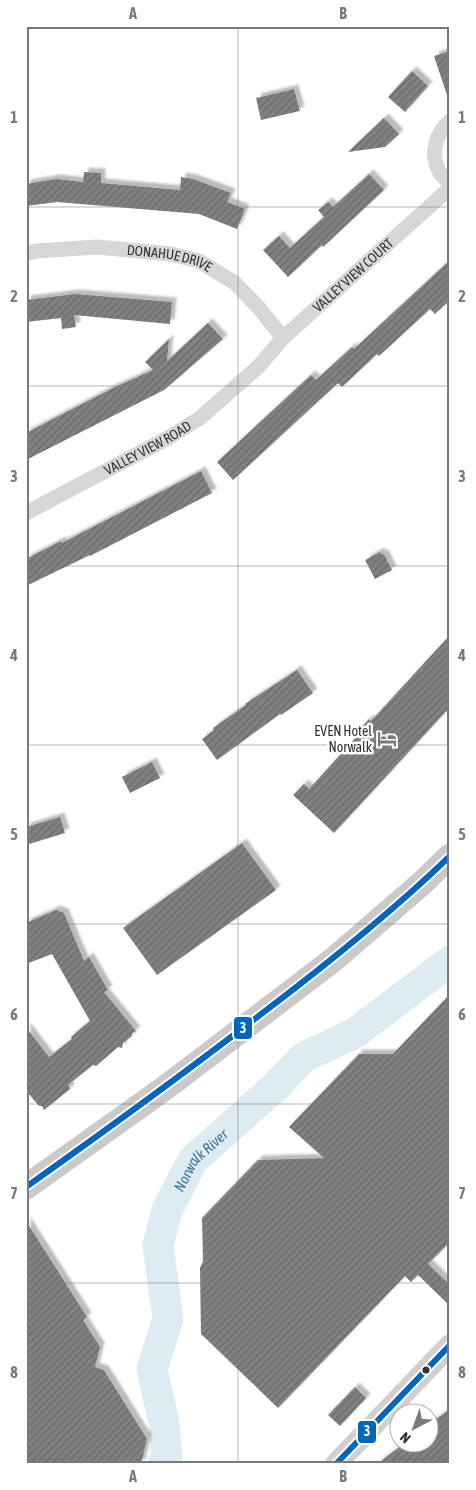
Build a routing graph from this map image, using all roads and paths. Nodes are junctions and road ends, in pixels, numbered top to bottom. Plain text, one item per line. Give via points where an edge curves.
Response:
1 (450, 121) edge
2 (450, 183) edge
3 (450, 188) edge
4 (26, 254) edge
5 (283, 338) junction
6 (258, 367) joint
7 (26, 513) edge
8 (450, 856) edge
9 (26, 1187) edge
10 (450, 1345) edge
11 (336, 1464) edge

1 - 2 street via 442,128 436,142 435,157 440,172
3 - 5 street, VALLEY VIEW COURT
4 - 5 street, DONAHUE DRIVE via 97,248 171,254 199,260 235,283
5 - 6 street, VALLEY VIEW COURT
6 - 7 street, VALLEY VIEW ROAD via 200,418
8 - 9 main road via 333,960 144,1104
10 - 11 street

